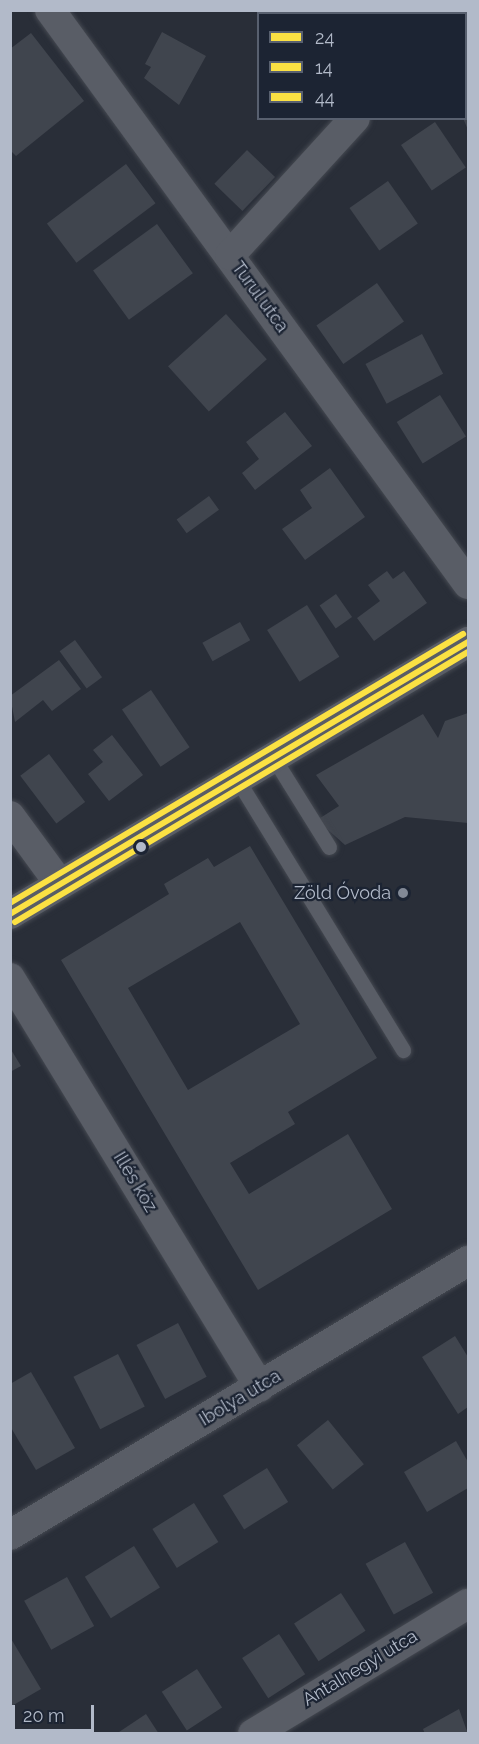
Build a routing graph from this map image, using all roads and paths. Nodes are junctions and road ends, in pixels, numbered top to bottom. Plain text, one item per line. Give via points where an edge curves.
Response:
1 (53, 12) edge
2 (353, 120) edge
3 (230, 255) junction
4 (468, 584) edge
5 (468, 642) edge
6 (273, 757) junction
7 (237, 779) junction
8 (10, 816) edge
9 (329, 847) dead end
10 (59, 883) junction
11 (10, 914) edge
12 (10, 978) edge
13 (403, 1050) dead end
14 (468, 1261) edge
15 (260, 1387) junction
16 (10, 1535) edge
17 (468, 1604) edge
18 (253, 1734) edge

1 - 3 street, Turul utca
2 - 3 street
3 - 4 street, Turul utca
5 - 6 street
6 - 7 street
6 - 9 lane
7 - 10 street
7 - 13 lane
8 - 10 street
10 - 11 street
12 - 15 street, Illés köz
14 - 15 street, Ibolya utca
15 - 16 street, Ibolya utca
17 - 18 street, Antalhegyi utca

